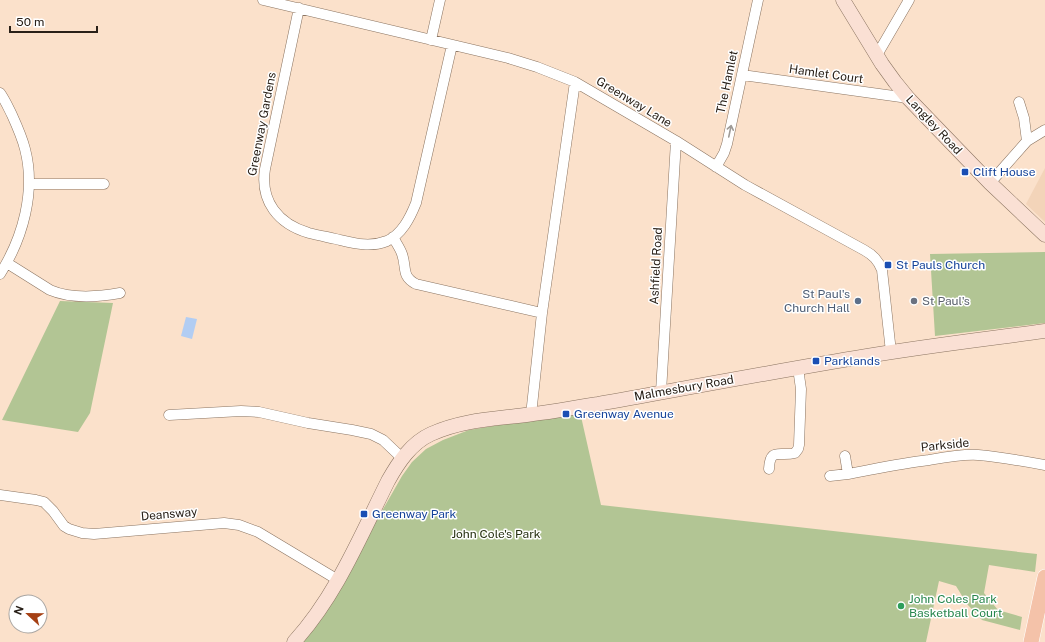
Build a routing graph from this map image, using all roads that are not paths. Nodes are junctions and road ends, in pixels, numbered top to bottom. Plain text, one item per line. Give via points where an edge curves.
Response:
1 (263, 0) edge
2 (440, 0) edge
3 (758, 0) edge
4 (843, 0) edge
5 (909, 0) edge
6 (299, 8) junction
7 (431, 40) junction
8 (452, 45) junction
9 (877, 56) junction
10 (742, 75) junction
11 (575, 82) junction
12 (0, 93) edge
13 (908, 98) junction
14 (1019, 102) dead end
15 (1045, 130) edge
16 (676, 141) junction
17 (1027, 141) junction
18 (716, 167) junction
19 (990, 183) junction
20 (29, 184) junction
21 (104, 184) dead end
22 (1045, 235) edge
23 (393, 238) junction
24 (7, 263) junction
25 (0, 274) edge
26 (120, 293) dead end
27 (542, 313) junction
28 (1045, 330) edge
29 (890, 352) junction
30 (798, 368) junction
31 (661, 392) junction
32 (169, 415) dead end
33 (531, 415) junction
34 (845, 456) dead end
35 (402, 458) junction
36 (1045, 465) edge
37 (768, 469) dead end
38 (848, 474) junction
39 (830, 476) dead end
40 (0, 495) edge
41 (1045, 577) edge
42 (338, 580) junction
43 (294, 642) edge
44 (1031, 642) edge

1 - 6 street, Greenway Lane
2 - 7 street
3 - 10 street, The Hamlet
4 - 9 main road, Langley Road
5 - 9 street
6 - 7 street, Greenway Lane
6 - 23 street, Greenway Gardens via 265,169 267,199 281,218 308,232 366,245
7 - 8 street, Greenway Lane
8 - 11 street, Greenway Lane via 526,63
8 - 23 street via 416,203 412,215
9 - 13 main road, Langley Road
10 - 13 street, Hamlet Court
18 -> 10 street, The Hamlet via 727,144
11 - 16 street, Greenway Lane
11 - 27 street
12 - 20 street via 26,150
13 - 19 main road, Langley Road
14 - 17 street
15 - 17 street
16 - 18 street, Greenway Lane
16 - 31 street, Ashfield Road
17 - 19 street
18 - 29 street, Greenway Lane via 873,256 882,270
19 - 22 main road, Langley Road
20 - 21 street
20 - 24 street via 22,229
23 - 27 street via 402,253 409,280 416,284
24 - 25 street
24 - 26 street via 56,293 86,296
27 - 33 street
28 - 29 main road, Malmesbury Road
29 - 30 main road, Malmesbury Road
30 - 31 main road, Malmesbury Road
30 - 37 street via 801,389 799,445 795,453 772,456
31 - 33 main road, Malmesbury Road
32 - 35 street via 259,412 371,434 383,440
33 - 35 main road, Malmesbury Road via 478,420 444,429 419,441
34 - 38 street
35 - 42 main road, Malmesbury Road
36 - 38 street, Parkside via 966,455
38 - 39 street, Parkside
40 - 42 street, Deansway via 44,502 64,526 74,532 94,534 224,523 239,525 260,533
41 - 44 main road
42 - 43 main road, Malmesbury Road

